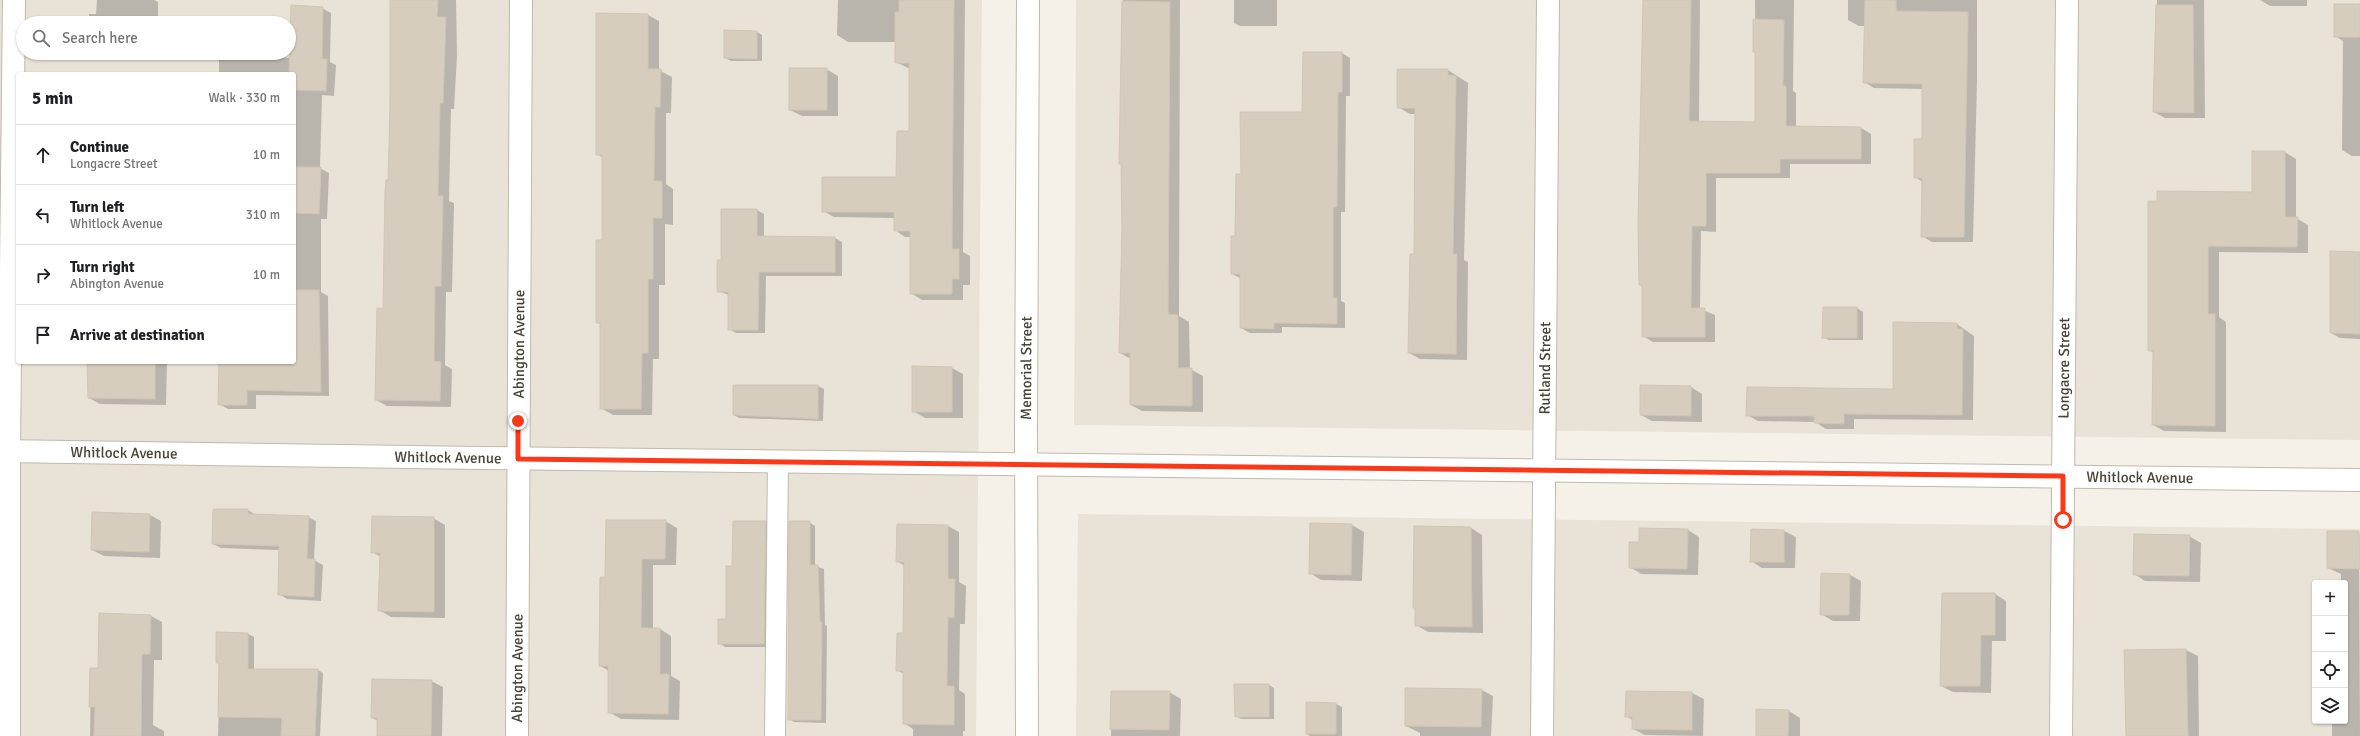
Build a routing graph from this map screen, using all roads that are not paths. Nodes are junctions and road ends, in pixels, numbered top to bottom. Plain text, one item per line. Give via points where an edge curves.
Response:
1 (14, 0) edge
2 (521, 0) edge
3 (1028, 0) edge
4 (1548, 0) edge
5 (2067, 0) edge
6 (4, 450) edge
7 (518, 459) junction
8 (778, 462) junction
9 (1027, 464) junction
10 (1544, 470) junction
11 (2063, 476) junction
12 (2360, 480) edge
13 (9, 736) edge
14 (517, 736) edge
15 (775, 736) edge
16 (1027, 736) edge
17 (1542, 736) edge
18 (2061, 736) edge

1 - 6 street
2 - 7 street, Abington Avenue
3 - 9 street, Memorial Street
4 - 10 street, Rutland Street
5 - 11 street, Longacre Street
6 - 7 street, Whitlock Avenue
6 - 13 street
7 - 8 street, Whitlock Avenue
7 - 14 street, Abington Avenue
8 - 9 street, Whitlock Avenue
8 - 15 lane
9 - 10 street, Whitlock Avenue
9 - 16 street, Memorial Street
10 - 11 street, Whitlock Avenue
10 - 17 street, Rutland Street
11 - 12 street, Whitlock Avenue
11 - 18 street, Longacre Street

